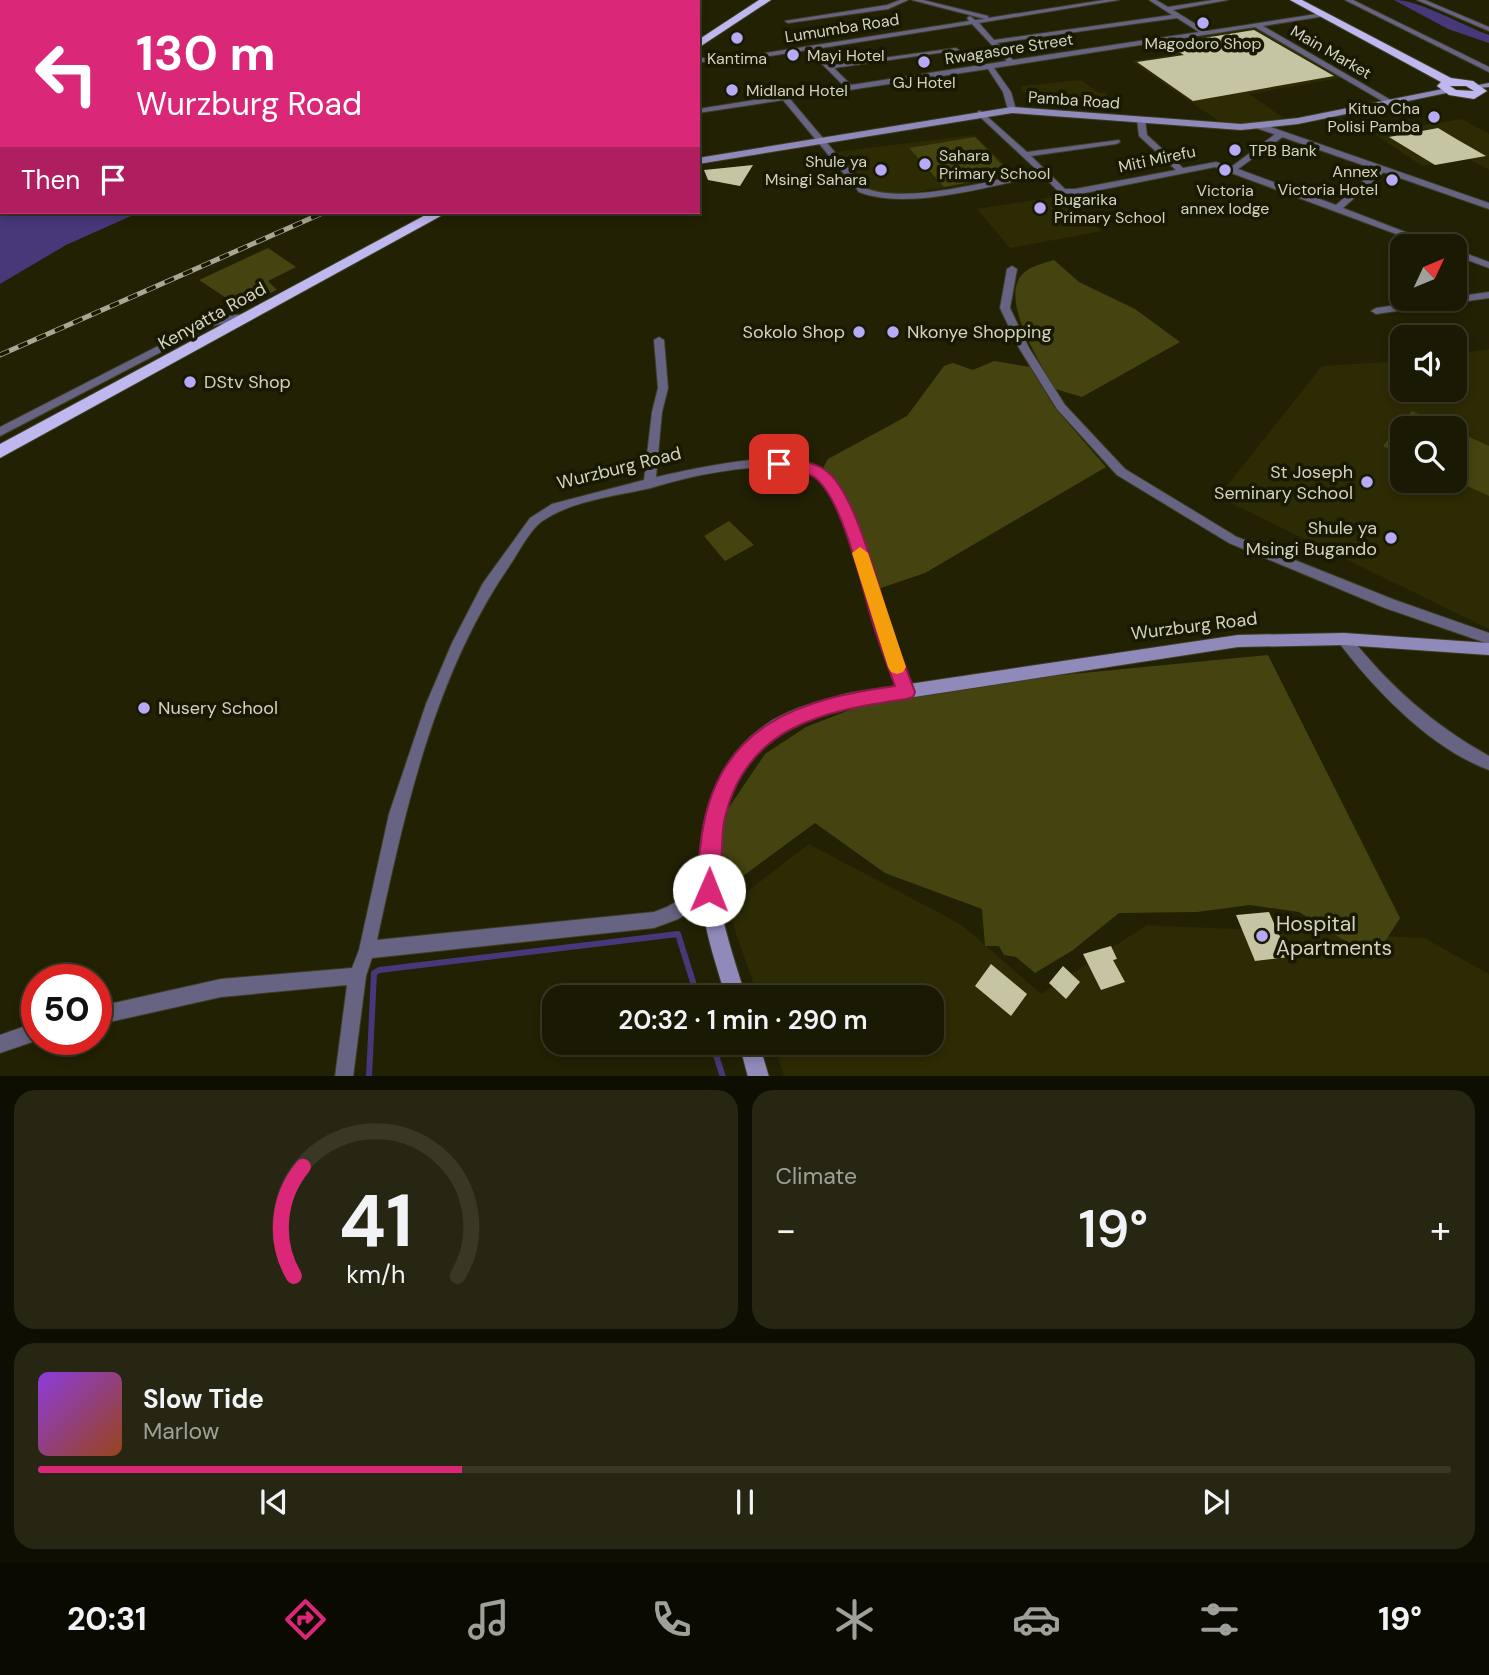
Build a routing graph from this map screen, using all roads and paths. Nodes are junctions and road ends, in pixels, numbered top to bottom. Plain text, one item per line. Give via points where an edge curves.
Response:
1 (766, 0) edge
2 (905, 0) edge
3 (915, 0) edge
4 (1116, 0) edge
5 (1153, 0) edge
6 (1225, 0) edge
7 (1296, 0) edge
8 (1348, 0) edge
9 (1420, 0) edge
10 (1167, 9) junction
11 (966, 12) junction
12 (1323, 15) junction
13 (1178, 16) junction
14 (996, 19) junction
15 (788, 21) dead end
16 (974, 22) junction
17 (1255, 24) junction
18 (1489, 29) edge
19 (1204, 32) junction
20 (991, 41) junction
21 (700, 44) edge
22 (809, 47) junction
23 (956, 50) dead end
24 (700, 60) edge
25 (1012, 63) junction
26 (990, 66) junction
27 (830, 67) junction
28 (1489, 70) edge
29 (1448, 85) junction
30 (852, 89) junction
31 (1481, 89) edge
32 (785, 99) junction
33 (1489, 101) edge
34 (1392, 103) junction
35 (1012, 110) junction
36 (700, 111) edge
37 (981, 113) junction
38 (1140, 119) junction
39 (1259, 126) junction
40 (1281, 134) junction
41 (821, 139) junction
42 (1116, 142) dead end
43 (1024, 155) junction
44 (700, 161) edge
45 (1180, 169) junction
46 (1233, 169) junction
47 (1382, 169) junction
48 (1042, 173) junction
49 (1489, 206) edge
50 (1338, 208) junction
51 (437, 214) edge
52 (1406, 234) edge
53 (1467, 257) edge
54 (1489, 265) edge
55 (1012, 270) dead end
56 (1489, 295) edge
57 (1376, 311) dead end
58 (251, 317) junction
59 (659, 340) dead end
60 (0, 432) edge
61 (0, 452) edge
62 (649, 484) junction
63 (1344, 639) junction
64 (1489, 639) edge
65 (1489, 649) edge
66 (906, 692) junction
67 (1489, 764) edge
68 (709, 890) junction
69 (367, 950) junction
70 (357, 976) junction
71 (733, 985) edge
72 (112, 1012) edge
73 (21, 1037) edge
74 (0, 1045) edge
75 (753, 1055) edge
76 (344, 1076) edge
77 (759, 1076) edge

1 - 21 highway
2 - 15 street
3 - 11 street
4 - 14 street, Lumumba Road
5 - 10 street
6 - 10 street
7 - 12 highway
8 - 28 street
9 - 18 street
10 - 13 street
11 - 14 street
11 - 16 street
12 - 17 street, Rwagasore Street
12 - 29 highway
13 - 19 street
13 - 20 street
14 - 16 street, Lumumba Road
16 - 20 street
16 - 22 street, Lumumba Road
17 - 19 street, Rwagasore Street
17 - 34 street, Main Market
19 - 25 street, Rwagasore Street
20 - 25 street
22 - 24 street, Lumumba Road via 733,60
22 - 27 street
23 - 27 street
25 - 26 street, Rwagasore Street
26 - 30 street, Rwagasore Street
26 - 35 street via 1007,92
27 - 30 street
29 - 31 highway via 1469,96
29 - 34 main road, Pamba Road
30 - 32 street, Rwagasore Street
31 - 33 highway
32 - 36 street, Rwagasore Street
32 - 41 street
34 - 39 main road, Pamba Road
35 - 37 main road, Pamba Road
35 - 38 main road, Pamba Road
37 - 41 main road, Pamba Road
37 - 43 street, Miti Mirefu
38 - 39 main road, Pamba Road
38 - 45 street via 1143,136
39 - 40 street
40 - 46 street
40 - 47 street
41 - 44 main road, Pamba Road
41 - 48 street via 872,196 921,195
42 - 43 street
43 - 48 street, Miti Mirefu
45 - 46 street, Miti Mirefu via 1209,164
45 - 48 street, Miti Mirefu via 1069,193
46 - 50 street, Miti Mirefu
47 - 49 street
47 - 50 street
50 - 52 street, Miti Mirefu
51 - 58 highway, Kenyatta Road
53 - 54 street
55 - 64 street via 1006,308 1024,348 1061,407 1121,472 1233,540
56 - 57 street
58 - 60 street via 208,324
58 - 61 highway, Kenyatta Road
59 - 62 street via 663,388
62 - 66 street, Wurzburg Road via 758,464 800,466 824,476 856,540
62 - 69 street, Wurzburg Road via 541,514 488,587 438,692 403,793
63 - 65 main road, Wurzburg Road
63 - 66 main road, Wurzburg Road via 1238,641
63 - 67 street via 1386,692
66 - 68 main road, Wurzburg Road via 810,710 765,734 748,751 735,767 714,821
68 - 69 street via 654,920
68 - 71 main road, Wurzburg Road
69 - 70 street, Wurzburg Road
70 - 72 street via 221,988
70 - 76 street, Wurzburg Road
73 - 74 street
75 - 77 main road

